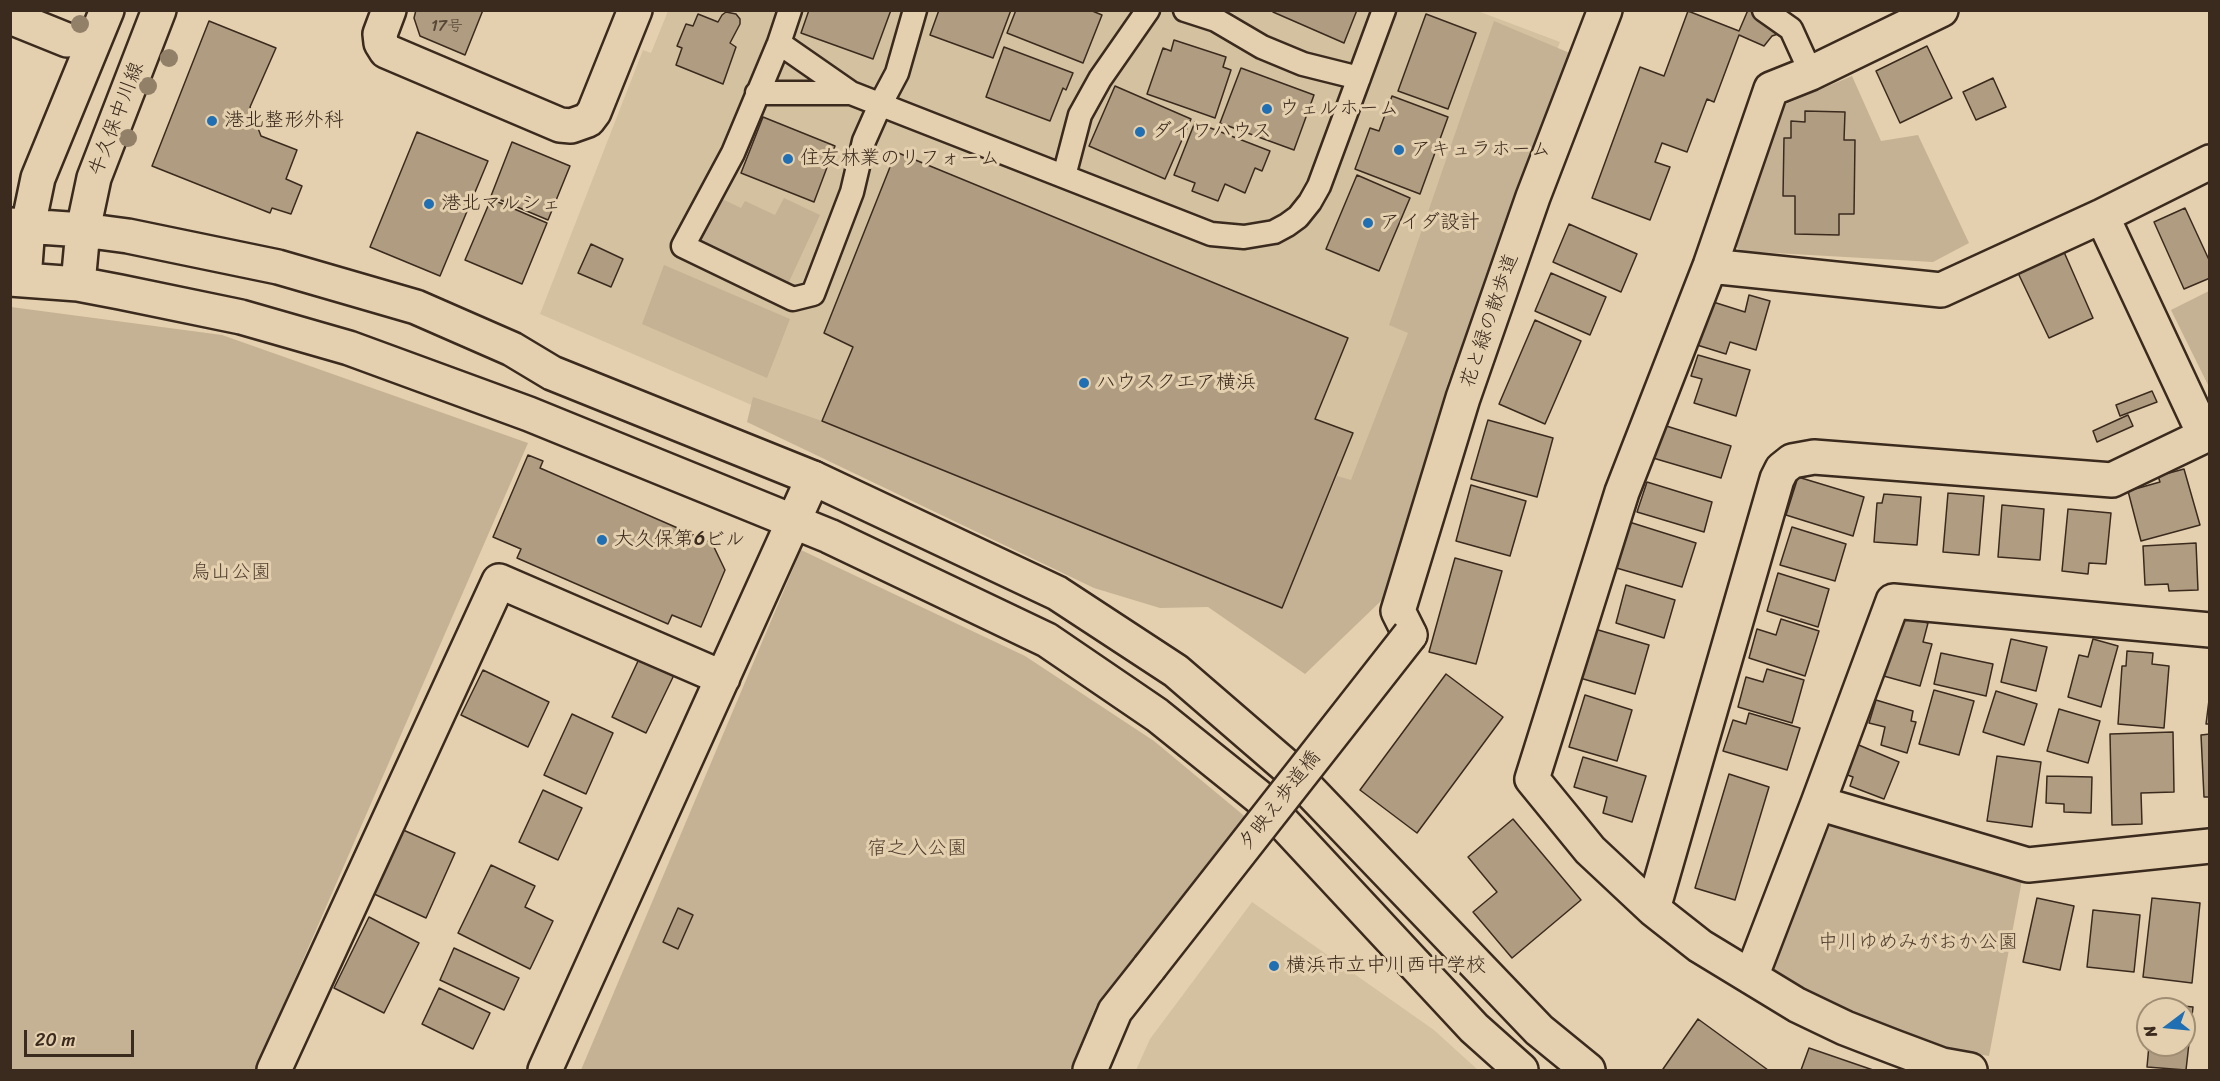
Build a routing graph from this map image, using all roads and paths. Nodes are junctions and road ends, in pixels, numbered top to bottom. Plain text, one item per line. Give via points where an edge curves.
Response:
1 (107, 10) edge
2 (159, 10) edge
3 (388, 10) edge
4 (635, 10) edge
5 (790, 10) edge
6 (915, 10) edge
7 (1148, 10) edge
8 (1185, 10) edge
9 (1384, 10) edge
10 (1605, 10) edge
11 (1764, 10) edge
12 (1941, 10) edge
13 (10, 17) edge
14 (67, 40) dead end
15 (779, 43) junction
16 (1811, 73) junction
17 (1359, 78) junction
18 (757, 93) junction
19 (851, 93) junction
20 (880, 105) junction
21 (2210, 162) edge
22 (1064, 176) junction
23 (2102, 216) junction
24 (19, 225) edge
25 (83, 230) junction
26 (1710, 266) junction
27 (17, 279) edge
28 (78, 284) junction
29 (2207, 434) edge
30 (813, 478) junction
31 (792, 522) junction
32 (2210, 630) edge
33 (1410, 635) joint
34 (723, 678) junction
35 (1818, 803) junction
36 (2210, 846) edge
37 (1653, 909) junction
38 (1751, 977) junction
39 (274, 1071) edge
40 (546, 1071) edge
41 (1090, 1071) edge
42 (1521, 1071) edge
43 (1588, 1071) edge
44 (1970, 1071) edge

1 - 24 street
2 - 25 street, 牛久保中川線 via 94,178
3 - 4 street via 380,34 386,51 560,125 571,126 588,120 594,112
5 - 15 lane
6 - 20 lane via 897,73
7 - 22 lane via 1080,115
8 - 17 lane via 1216,20 1262,47 1303,64
9 - 17 lane
10 - 33 street, 花と緑の散歩道 via 1533,197 1463,398 1398,611
11 - 16 lane via 1791,29
12 - 16 street
13 - 14 street
15 - 18 lane
15 - 19 lane
16 - 26 street via 1771,89
17 - 22 lane via 1310,202 1298,217 1274,231 1244,237 1211,234
18 - 19 lane
18 - 20 lane via 733,153 683,246 793,298 813,294 852,192 864,141
19 - 20 lane
20 - 22 lane
21 - 23 street
23 - 26 street via 1941,290
23 - 29 street
24 - 25 street
24 - 27 street
25 - 28 street, 牛久保中川線
25 - 30 street via 278,267 416,307 512,349 552,373
26 - 37 street via 1622,492 1532,779 1590,850
27 - 28 street
28 - 31 street via 241,317 349,348 529,414
29 - 37 street via 2112,480 1814,457 1792,461 1782,469
30 - 31 street
30 - 43 street via 1057,593 1176,671 1286,766 1539,1030
31 - 34 street
31 - 42 street via 1047,640 1156,715 1260,798 1474,1029
32 - 35 street via 1893,601
33 - 41 street, 夕映え歩道橋, bridge via 1115,1011
34 - 39 street via 499,581
34 - 40 street
35 - 36 street via 2028,865
35 - 38 street
37 - 38 street via 1700,946
38 - 44 street via 1845,1028 1942,1065

